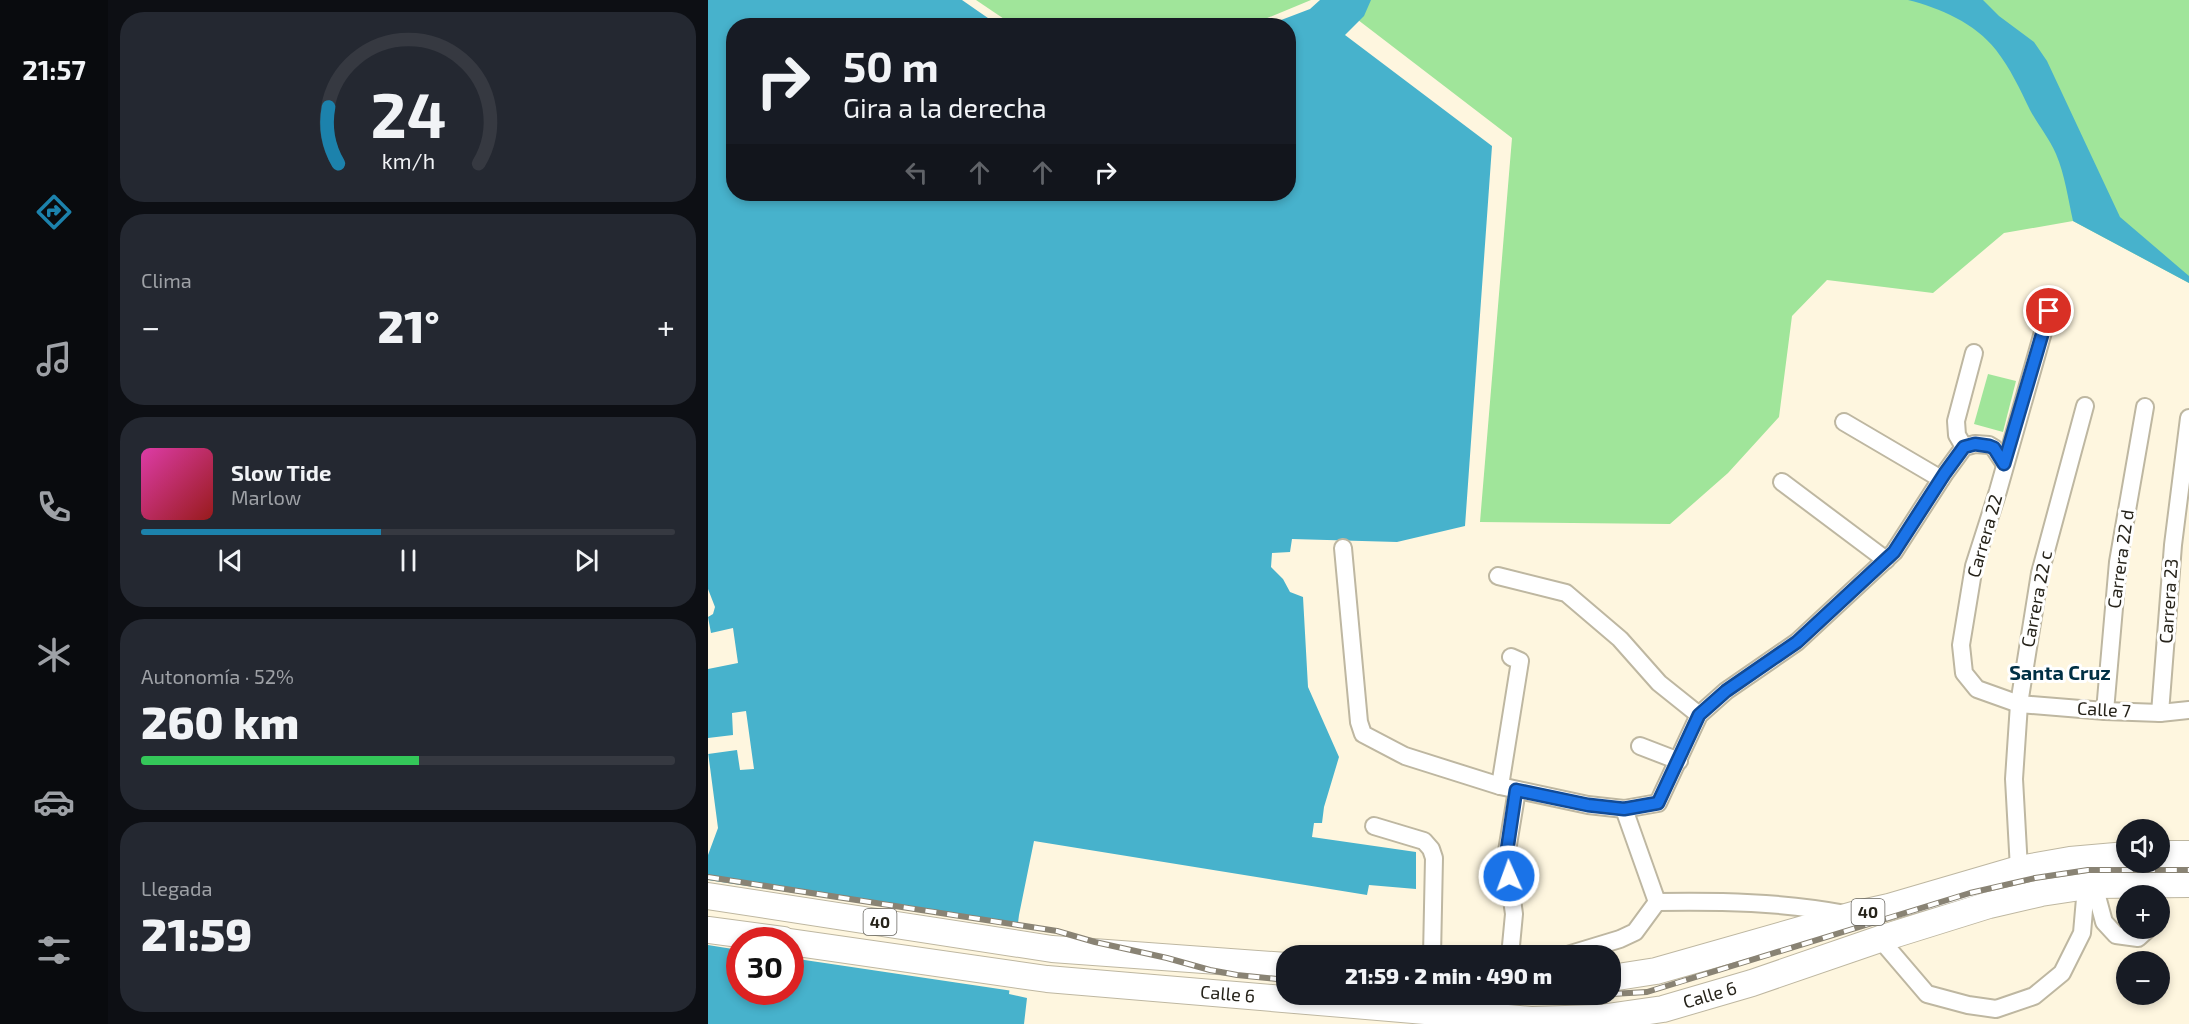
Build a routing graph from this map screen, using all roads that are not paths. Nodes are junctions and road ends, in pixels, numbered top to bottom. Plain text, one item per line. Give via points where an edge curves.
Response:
1 (2049, 311) dead end
2 (1974, 353) dead end
3 (2085, 406) dead end
4 (2145, 407) dead end
5 (2189, 418) edge
6 (1844, 422) dead end
7 (1964, 447) junction
8 (2004, 464) junction
9 (1941, 479) junction
10 (1782, 482) dead end
11 (1343, 548) dead end
12 (1886, 560) junction
13 (1498, 576) dead end
14 (1511, 657) dead end
15 (2019, 704) junction
16 (2189, 710) edge
17 (2105, 711) junction
18 (2160, 713) junction
19 (1699, 715) junction
20 (1640, 746) dead end
21 (1679, 761) junction
22 (1508, 788) junction
23 (1624, 809) junction
24 (1374, 826) dead end
25 (2170, 854) edge
26 (2189, 854) edge
27 (2116, 856) edge
28 (2019, 869) junction
29 (2189, 884) edge
30 (2090, 886) junction
31 (2116, 887) edge
32 (2170, 888) edge
33 (708, 896) edge
34 (1657, 902) junction
35 (1853, 915) junction
36 (708, 930) edge
37 (726, 932) edge
38 (2116, 935) edge
39 (1880, 939) junction
40 (804, 944) edge
41 (1432, 945) edge
42 (1511, 945) edge
43 (1600, 945) edge
44 (1276, 965) edge
45 (1621, 976) edge
46 (1665, 1017) edge
47 (1488, 1020) edge
48 (1600, 1021) edge
49 (1531, 1022) edge

1 - 8 street, Carrera 22
2 - 7 street via 1956,421
3 - 15 street, Carrera 22 c via 2040,573
4 - 17 street, Carrera 22 d via 2118,562
5 - 18 street, Carrera 23 via 2173,545
6 - 9 street
7 - 8 street via 1975,444 1994,448
7 - 9 street
8 - 15 street, Carrera 22 via 1974,566 1960,645 1964,673 1977,689
9 - 12 street
10 - 12 street
11 - 22 street via 1363,734 1405,756
12 - 19 street via 1797,642 1726,691
13 - 19 street via 1566,593 1620,639 1659,683
14 - 22 street via 1520,661
15 - 17 street, Calle 7
15 - 28 street, Carrera 22 c via 2014,779
16 - 18 street, Calle 7
17 - 18 street, Calle 7
19 - 21 street
20 - 21 street
21 - 23 street via 1658,803
22 - 23 street
22 - 42 street via 1506,857 1514,914
23 - 34 street
24 - 41 street via 1424,841 1431,849
25 - 26 highway
27 - 28 highway, Calle 6 / 40
28 - 35 highway, Calle 6 / 40
29 - 32 highway, Calle 6 / 40
30 - 31 highway, Calle 6 / 40
30 - 38 street via 2104,922
30 - 39 highway, Calle 6 / 40 via 1989,905
30 - 39 street via 2082,933 2062,974 2034,996 1996,1009 1927,994
33 - 44 highway, Calle 6 / 40 via 1052,949
34 - 35 street via 1739,902
34 - 43 street via 1635,932
35 - 45 highway, Calle 6 / 40 via 1656,971
36 - 37 highway
39 - 46 highway, Calle 6 / 40 via 1752,982
40 - 47 highway, Calle 6 / 40 via 1047,979
46 - 48 highway, Calle 6 / 40
47 - 49 highway, Calle 6 / 40
48 - 49 highway, Calle 6 / 40

